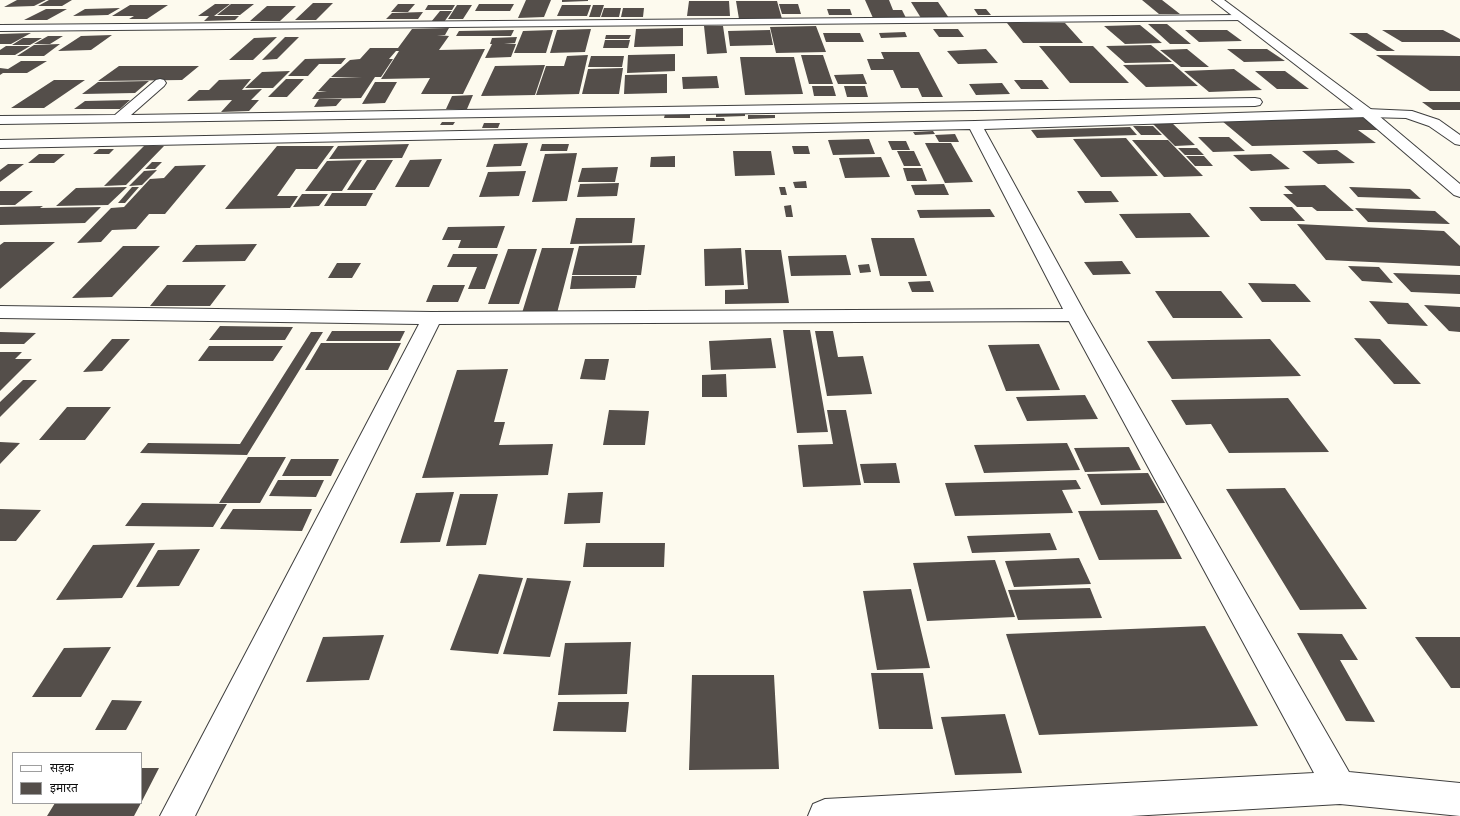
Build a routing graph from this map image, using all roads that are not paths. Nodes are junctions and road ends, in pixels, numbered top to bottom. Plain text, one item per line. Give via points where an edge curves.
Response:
1 (1217, 0) edge
2 (1240, 18) junction
3 (0, 28) edge
4 (160, 83) dead end
5 (1351, 100) junction
6 (1327, 101) dead end
7 (1272, 102) dead end
8 (1367, 113) junction
9 (118, 119) junction
10 (0, 120) edge
11 (974, 126) junction
12 (1460, 141) edge
13 (3, 150) edge
14 (1460, 192) edge
15 (0, 312) edge
16 (1076, 315) junction
17 (432, 318) junction
18 (1340, 788) junction
19 (1460, 800) edge
20 (177, 816) edge
21 (825, 816) edge

1 - 2 street
2 - 3 street
2 - 5 street
4 - 9 street
5 - 6 street
5 - 8 street
7 - 9 street
8 - 11 street
8 - 12 street via 1407,114 1434,123
8 - 14 street
9 - 10 street
11 - 13 street via 23,144
11 - 16 street
15 - 17 street
16 - 17 street
16 - 18 street
17 - 20 street
18 - 19 street
18 - 21 street

